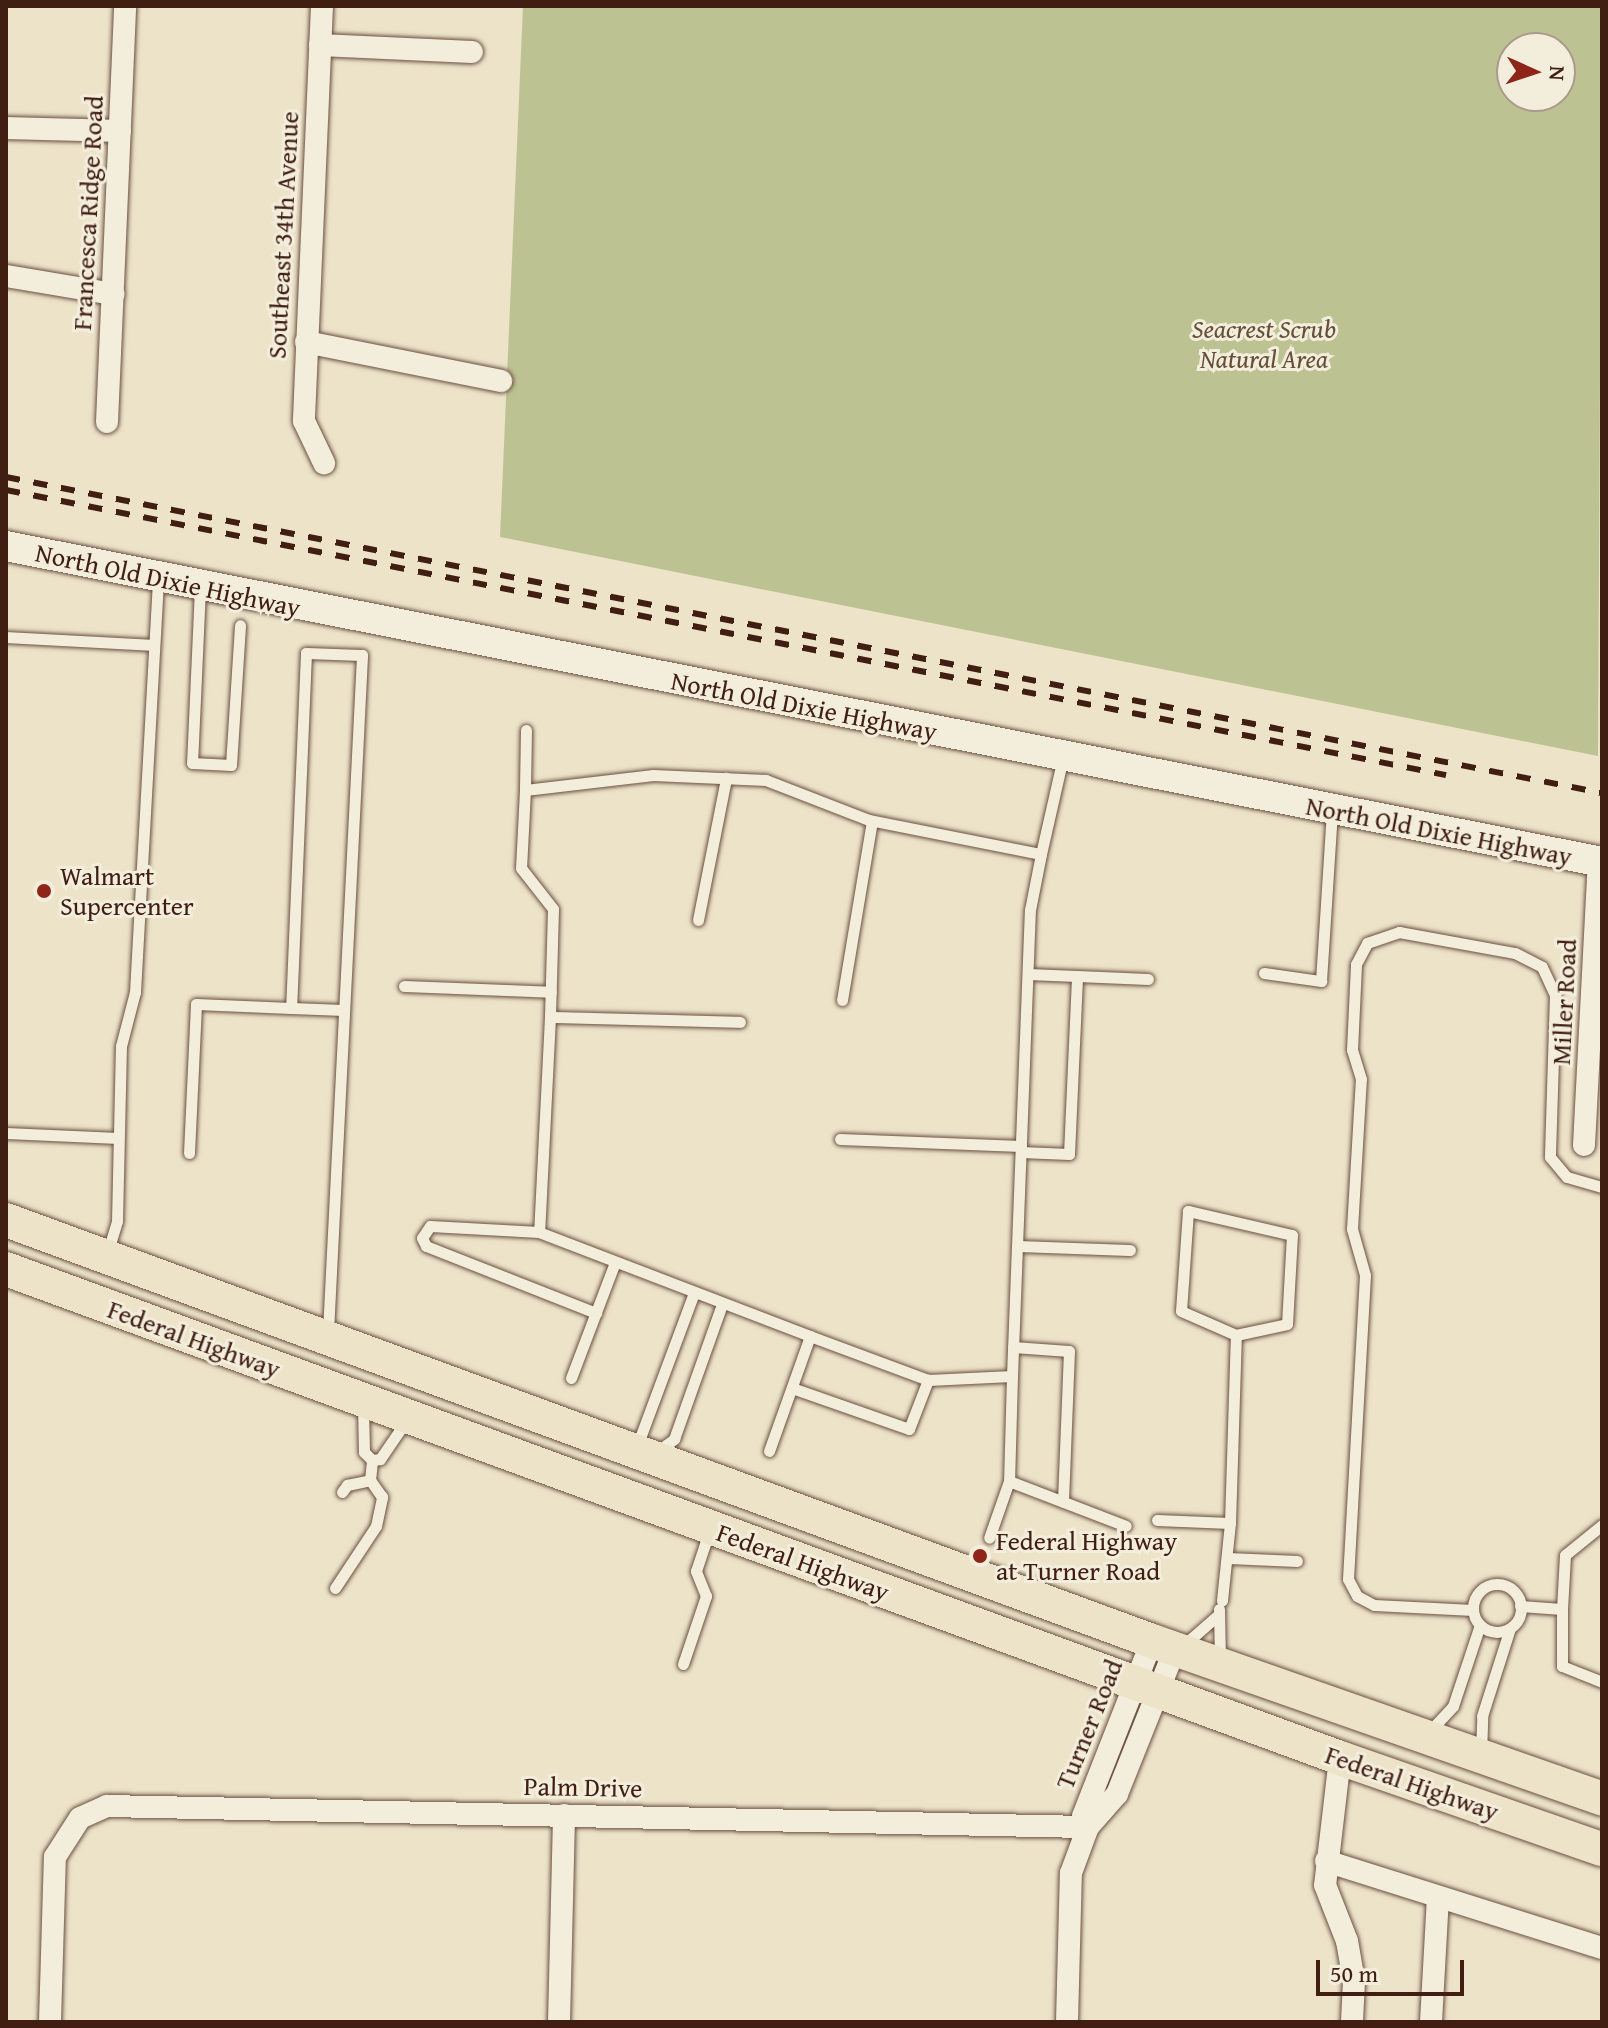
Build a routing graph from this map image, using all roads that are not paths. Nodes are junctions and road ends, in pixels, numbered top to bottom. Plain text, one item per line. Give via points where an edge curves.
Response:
1 (125, 6) edge
2 (322, 6) edge
3 (320, 45) junction
4 (472, 52) dead end
5 (6, 128) edge
6 (120, 131) junction
7 (6, 276) edge
8 (113, 294) junction
9 (306, 342) junction
10 (501, 381) dead end
11 (107, 422) dead end
12 (324, 463) dead end
13 (6, 546) edge
14 (158, 579) junction
15 (200, 588) junction
16 (240, 625) dead end
17 (6, 637) edge
18 (154, 645) junction
19 (526, 730) dead end
20 (1064, 757) junction
21 (726, 778) junction
22 (525, 790) junction
23 (1332, 810) junction
24 (872, 821) junction
25 (1041, 854) junction
26 (1601, 862) edge
27 (698, 920) dead end
28 (1264, 973) dead end
29 (1028, 974) junction
30 (1077, 976) junction
31 (1148, 979) dead end
32 (404, 986) dead end
33 (551, 992) junction
34 (842, 1000) dead end
35 (291, 1008) junction
36 (344, 1010) junction
37 (550, 1017) junction
38 (740, 1022) dead end
39 (6, 1133) edge
40 (118, 1138) junction
41 (840, 1139) dead end
42 (1584, 1145) dead end
43 (1021, 1149) junction
44 (189, 1153) dead end
45 (1602, 1187) edge
46 (6, 1220) edge
47 (539, 1232) junction
48 (1017, 1246) junction
49 (1130, 1250) dead end
50 (106, 1255) junction
51 (615, 1262) junction
52 (17, 1273) edge
53 (694, 1293) junction
54 (722, 1304) junction
55 (113, 1309) junction
56 (596, 1313) junction
57 (1236, 1335) junction
58 (810, 1336) junction
59 (333, 1339) junction
60 (1013, 1347) junction
61 (1012, 1376) junction
62 (571, 1378) dead end
63 (928, 1380) junction
64 (328, 1388) junction
65 (792, 1388) junction
66 (363, 1401) junction
67 (409, 1417) junction
68 (769, 1451) dead end
69 (643, 1453) junction
70 (372, 1460) junction
71 (370, 1480) junction
72 (1009, 1481) junction
73 (342, 1492) dead end
74 (1063, 1502) junction
75 (1157, 1520) dead end
76 (1230, 1523) junction
77 (1602, 1525) edge
78 (1126, 1526) dead end
79 (711, 1528) junction
80 (989, 1538) dead end
81 (1228, 1558) junction
82 (1297, 1561) dead end
83 (335, 1588) dead end
84 (1520, 1606) junction
85 (1219, 1609) junction
86 (1562, 1609) junction
87 (1473, 1610) junction
88 (1480, 1625) junction
89 (1510, 1628) junction
90 (1164, 1645) junction
91 (683, 1664) dead end
92 (1220, 1665) junction
93 (1602, 1682) edge
94 (1146, 1686) junction
95 (1423, 1738) junction
96 (1340, 1758) junction
97 (1481, 1758) junction
98 (1602, 1799) edge
99 (564, 1815) junction
100 (1088, 1827) junction
101 (1602, 1849) edge
102 (1326, 1861) junction
103 (1438, 1898) junction
104 (1602, 1948) edge
105 (50, 2022) edge
106 (559, 2022) edge
107 (1067, 2022) edge
108 (1352, 2022) edge
109 (1431, 2022) edge

1 - 6 street, Francesca Ridge Road
2 - 3 street, Southeast 34th Avenue
3 - 4 street
3 - 9 street, Southeast 34th Avenue
5 - 6 street
6 - 8 street, Francesca Ridge Road
7 - 8 street
8 - 11 street, Francesca Ridge Road
9 - 10 street
9 - 12 street, Southeast 34th Avenue via 304,421
13 - 14 street, North Old Dixie Highway
14 - 15 street, North Old Dixie Highway
14 - 18 lane
15 - 16 lane via 192,763 231,765
15 - 20 street, North Old Dixie Highway
17 - 18 lane
18 - 40 lane via 135,992 121,1046
19 - 22 lane
20 - 23 street, North Old Dixie Highway
20 - 25 lane
21 - 22 lane via 653,775
21 - 24 lane via 766,780
21 - 27 lane
22 - 33 lane via 521,868 553,909
23 - 26 street, North Old Dixie Highway
23 - 28 lane via 1321,981
24 - 25 lane
24 - 34 lane
25 - 29 lane via 1030,910
26 - 42 street, Miller Road
29 - 30 lane
29 - 43 lane
30 - 31 lane
30 - 43 lane via 1069,1154
32 - 33 lane
33 - 37 lane
35 - 36 lane
35 - 36 lane via 306,653 362,655
35 - 44 lane via 196,1004
36 - 59 lane
37 - 38 lane
37 - 47 lane
39 - 40 lane
40 - 50 lane via 117,1221
41 - 43 lane
43 - 48 lane
45 - 87 lane via 1567,1177 1550,1157 1555,995 1542,967 1515,953 1399,932 1367,943 1356,964 1352,1050 1361,1079 1352,1229 1365,1275 1348,1579 1357,1596 1374,1605
46 - 50 main road, Federal Highway
47 - 51 lane
47 - 56 lane via 430,1226 422,1238 426,1246
48 - 49 lane
48 - 60 lane
50 - 52 main road via 77,1276
50 - 59 main road, Federal Highway
51 - 53 lane
51 - 56 lane
52 - 55 main road, Federal Highway
53 - 54 lane
53 - 69 lane
54 - 58 lane
54 - 69 lane via 674,1439
55 - 59 main road via 126,1295 162,1292 282,1338 307,1344
55 - 64 main road, Federal Highway
56 - 62 lane
57 - 57 lane via 1287,1324 1292,1235 1188,1211 1181,1311
57 - 76 lane
58 - 63 lane
58 - 65 lane
59 - 69 main road, Federal Highway
60 - 61 lane
60 - 74 lane via 1069,1351
61 - 63 lane
61 - 72 lane
63 - 65 lane via 909,1429
64 - 66 main road, Federal Highway
64 - 69 main road via 372,1388 593,1468 629,1469
65 - 68 lane
66 - 67 main road, Federal Highway
66 - 70 lane via 364,1452
67 - 70 lane via 380,1459
67 - 79 main road, Federal Highway
69 - 90 main road, Federal Highway
70 - 71 lane
71 - 73 lane via 347,1485
71 - 83 lane via 382,1497 376,1526
72 - 74 lane
72 - 80 lane
74 - 78 lane
75 - 76 lane
76 - 81 lane
77 - 86 lane via 1565,1555
79 - 91 lane via 696,1571 706,1596
79 - 94 main road, Federal Highway
81 - 82 lane
81 - 85 lane
84 - 86 lane
84 - 87 lane via 1514,1591 1491,1585 1478,1594
84 - 89 lane
85 - 90 lane via 1195,1639
85 - 92 lane
86 - 93 lane via 1562,1666
87 - 88 lane
88 - 89 lane via 1494,1632
88 - 95 lane via 1453,1706
89 - 97 lane via 1482,1716
90 - 92 main road, Federal Highway
90 - 94 street, Turner Road
92 - 95 main road, Federal Highway
94 - 96 main road, Federal Highway
94 - 100 street, Turner Road via 1083,1816
95 - 97 main road, Federal Highway
96 - 101 main road, Federal Highway
96 - 102 street
97 - 98 main road, Federal Highway
99 - 100 street, Palm Drive
99 - 105 street, Palm Drive via 123,1804 80,1818 55,1857
99 - 106 street
100 - 107 street, Turner Road via 1071,1873
102 - 103 street
102 - 108 street via 1325,1885 1347,1941 1354,1981
103 - 104 street
103 - 109 street

